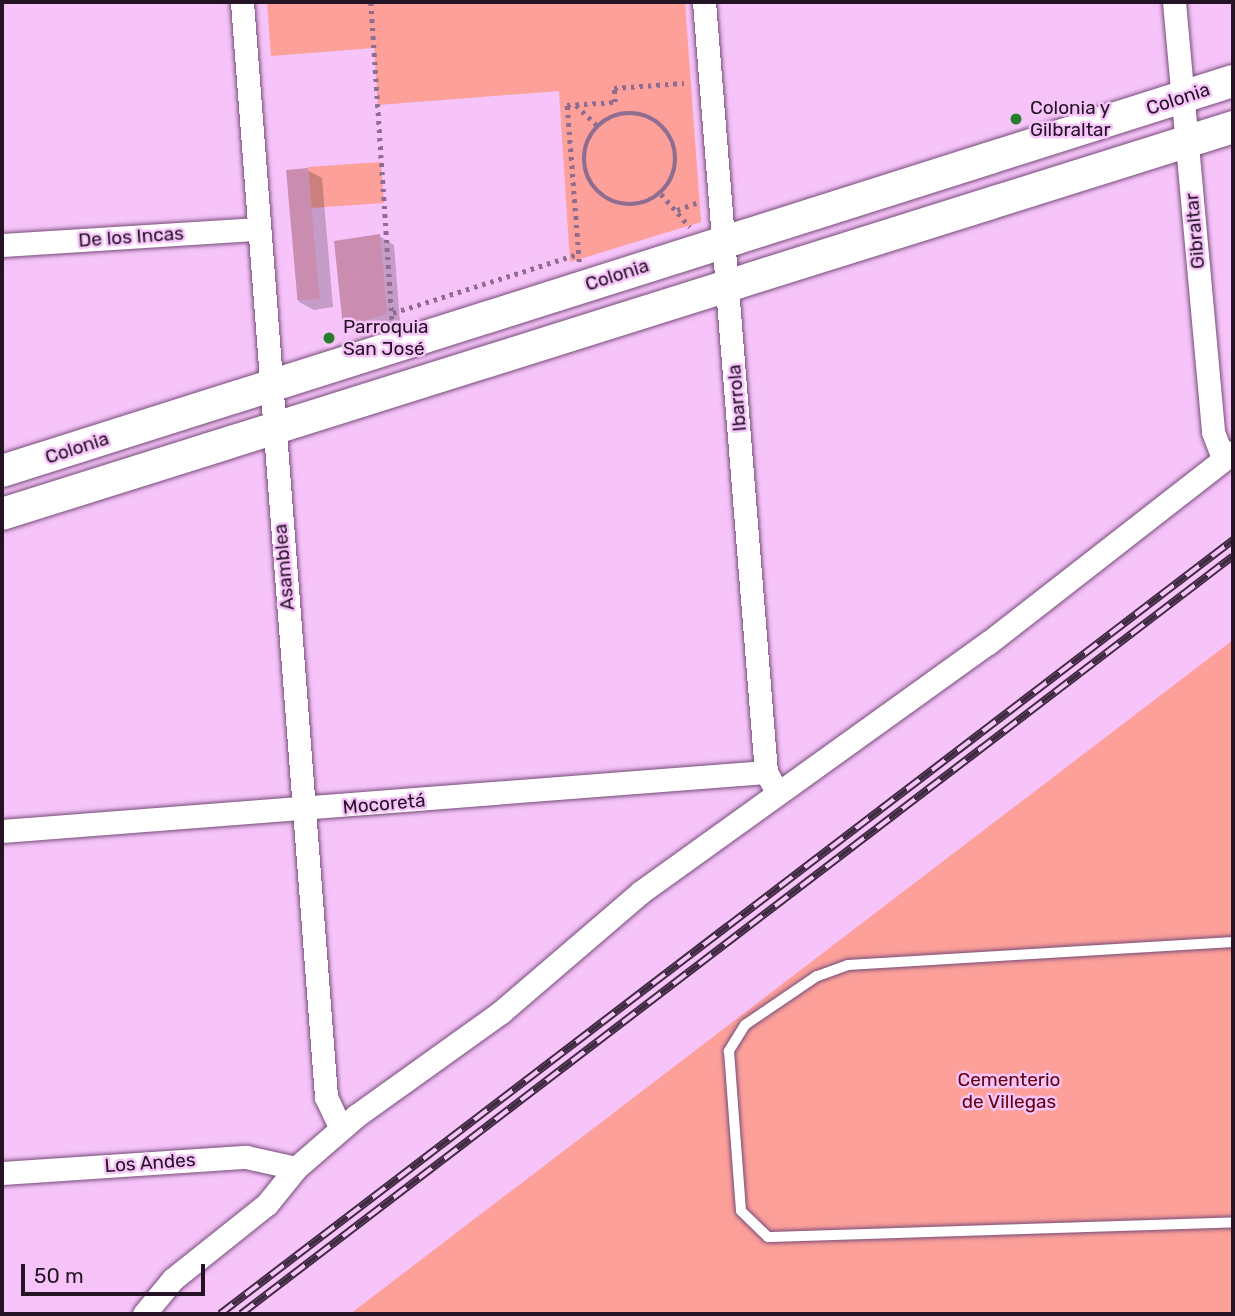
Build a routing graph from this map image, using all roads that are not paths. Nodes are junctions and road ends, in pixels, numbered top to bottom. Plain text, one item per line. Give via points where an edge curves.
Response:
1 (242, 2) edge
2 (704, 2) edge
3 (1174, 2) edge
4 (1233, 81) edge
5 (1182, 98) junction
6 (1233, 127) edge
7 (1187, 143) junction
8 (259, 229) junction
9 (721, 242) junction
10 (2, 246) edge
11 (729, 287) junction
12 (270, 386) junction
13 (272, 428) junction
14 (1228, 455) edge
15 (2, 471) edge
16 (2, 514) edge
17 (771, 782) junction
18 (304, 811) junction
19 (2, 831) edge
20 (1233, 942) edge
21 (341, 1129) junction
22 (296, 1168) junction
23 (2, 1173) edge
24 (1233, 1222) edge
25 (144, 1314) edge

1 - 8 street, Asamblea
2 - 9 street, Ibarrola
3 - 5 street, Gibraltar
4 - 5 street, Colonia
5 - 7 street, Gibraltar
5 - 9 street, Colonia
6 - 7 street
7 - 11 street
7 - 14 street, Gibraltar via 1213,432
8 - 10 street, De los Incas
8 - 12 street, Asamblea
9 - 11 street, Ibarrola
9 - 12 street, Colonia
11 - 13 street
11 - 17 street, Ibarrola
12 - 13 street, Asamblea
12 - 15 street, Colonia
13 - 16 street
13 - 18 street, Asamblea
14 - 17 street via 998,635
17 - 18 street, Mocoretá
17 - 21 street via 501,1012
18 - 19 street, Mocoretá
18 - 21 street, Asamblea via 326,1097
20 - 24 lane via 848,965 817,976 745,1025 729,1051 741,1211 768,1237
21 - 22 street
22 - 23 street, Los Andes via 246,1157
22 - 25 street via 267,1204 173,1279

